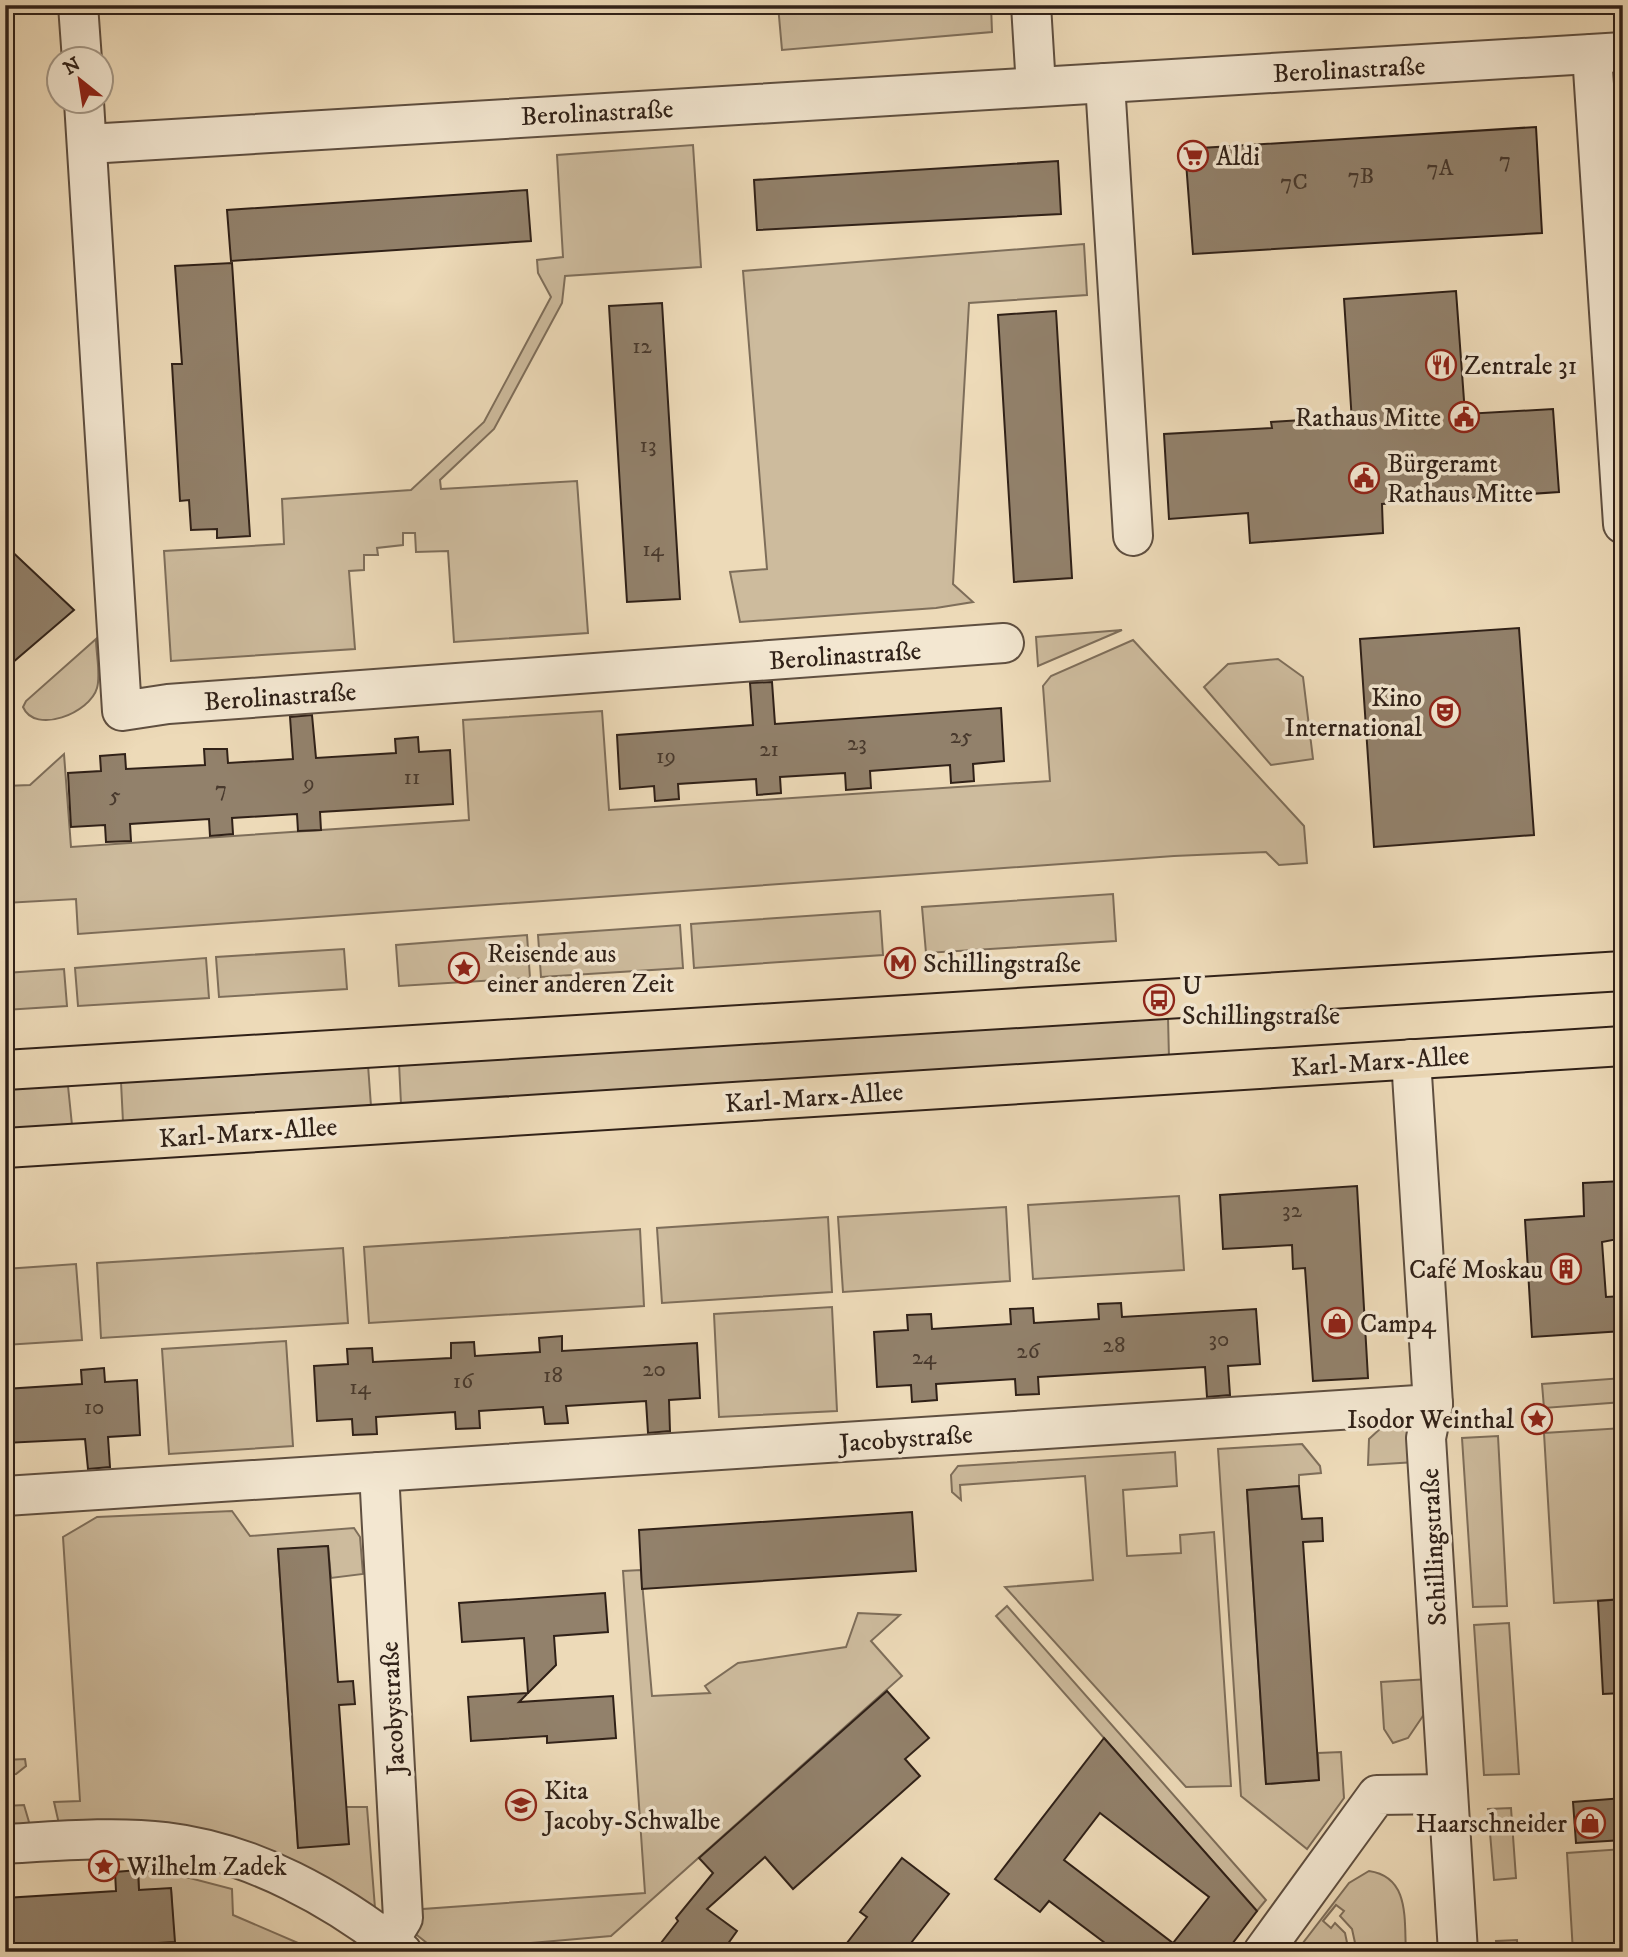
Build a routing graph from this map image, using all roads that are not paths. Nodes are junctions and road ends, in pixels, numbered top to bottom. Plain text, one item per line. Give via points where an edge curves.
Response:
1 (78, 5) edge
2 (1031, 5) edge
3 (81, 46) edge
4 (1608, 53) edge
5 (1105, 83) junction
6 (1036, 87) junction
7 (86, 116) edge
8 (88, 144) junction
9 (1623, 524) edge
10 (1133, 536) dead end
11 (1004, 643) dead end
12 (1623, 971) edge
13 (1623, 1046) edge
14 (1411, 1059) junction
15 (5, 1070) edge
16 (5, 1148) edge
17 (1433, 1404) junction
18 (379, 1472) junction
19 (5, 1496) edge
20 (1447, 1794) junction
21 (5, 1844) edge
22 (396, 1946) edge
23 (1263, 1952) edge
24 (1458, 1952) edge

1 - 3 street
2 - 6 street
4 - 5 street, Berolinastraße
4 - 9 street, Berolinastraße
5 - 6 street, Berolinastraße
5 - 10 street
6 - 8 street, Berolinastraße
7 - 8 street, Berolinastraße
8 - 11 street, Berolinastraße via 122,711
12 - 15 main road
13 - 14 main road, Karl-Marx-Allee
14 - 16 main road, Karl-Marx-Allee
14 - 17 street, Schillingstraße
17 - 18 street, Jacobystraße
17 - 20 street, Schillingstraße via 1426,1438
18 - 19 street, Jacobystraße
18 - 22 street, Jacobystraße via 402,1918
20 - 23 street via 1377,1795
20 - 24 street, Schillingstraße
21 - 22 street via 166,1842 218,1853 271,1871 375,1928

